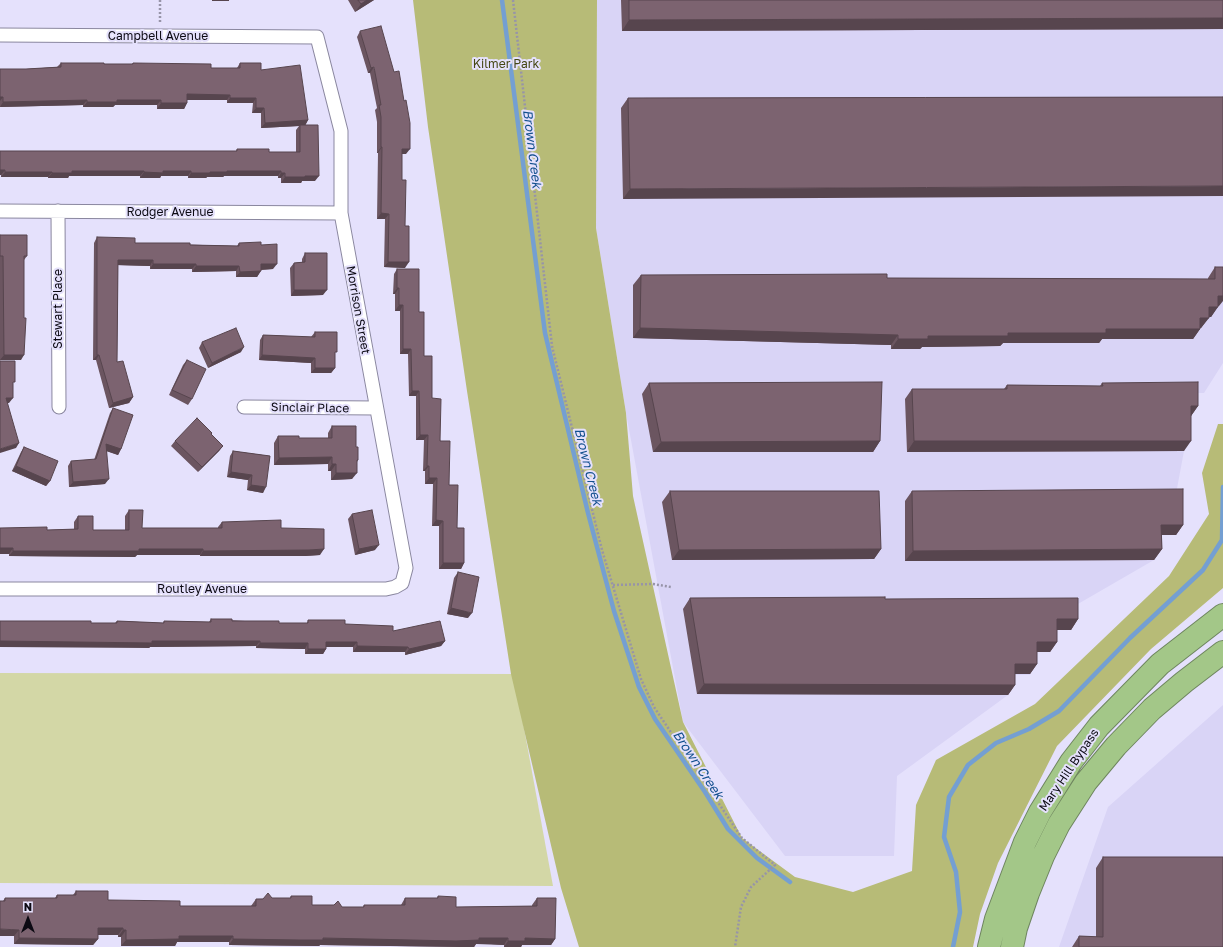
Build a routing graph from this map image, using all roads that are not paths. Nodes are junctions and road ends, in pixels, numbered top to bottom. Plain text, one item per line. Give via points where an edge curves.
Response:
1 (0, 35) edge
2 (317, 37) joint
3 (0, 211) edge
4 (58, 211) junction
5 (341, 213) junction
6 (59, 407) dead end
7 (244, 407) dead end
8 (376, 408) junction
9 (402, 583) joint
10 (0, 589) edge
11 (1223, 615) edge
12 (1223, 652) edge
13 (989, 947) edge
14 (1012, 947) edge

1 - 2 street, Campbell Avenue
2 - 5 street, Morrison Street via 341,131
3 - 4 street, Rodger Avenue
4 - 5 street, Rodger Avenue
4 - 6 street, Stewart Place
5 - 8 street, Morrison Street
7 - 8 street, Sinclair Place
8 - 9 street, Morrison Street via 405,563
9 - 10 street, Routley Avenue via 391,589 369,590
11 - 13 highway, Mary Hill Bypass via 1160,664 1099,726 1071,762 1025,842 996,919
12 - 14 highway, Mary Hill Bypass via 1152,709 1086,782 1059,824 1043,856 1018,921

